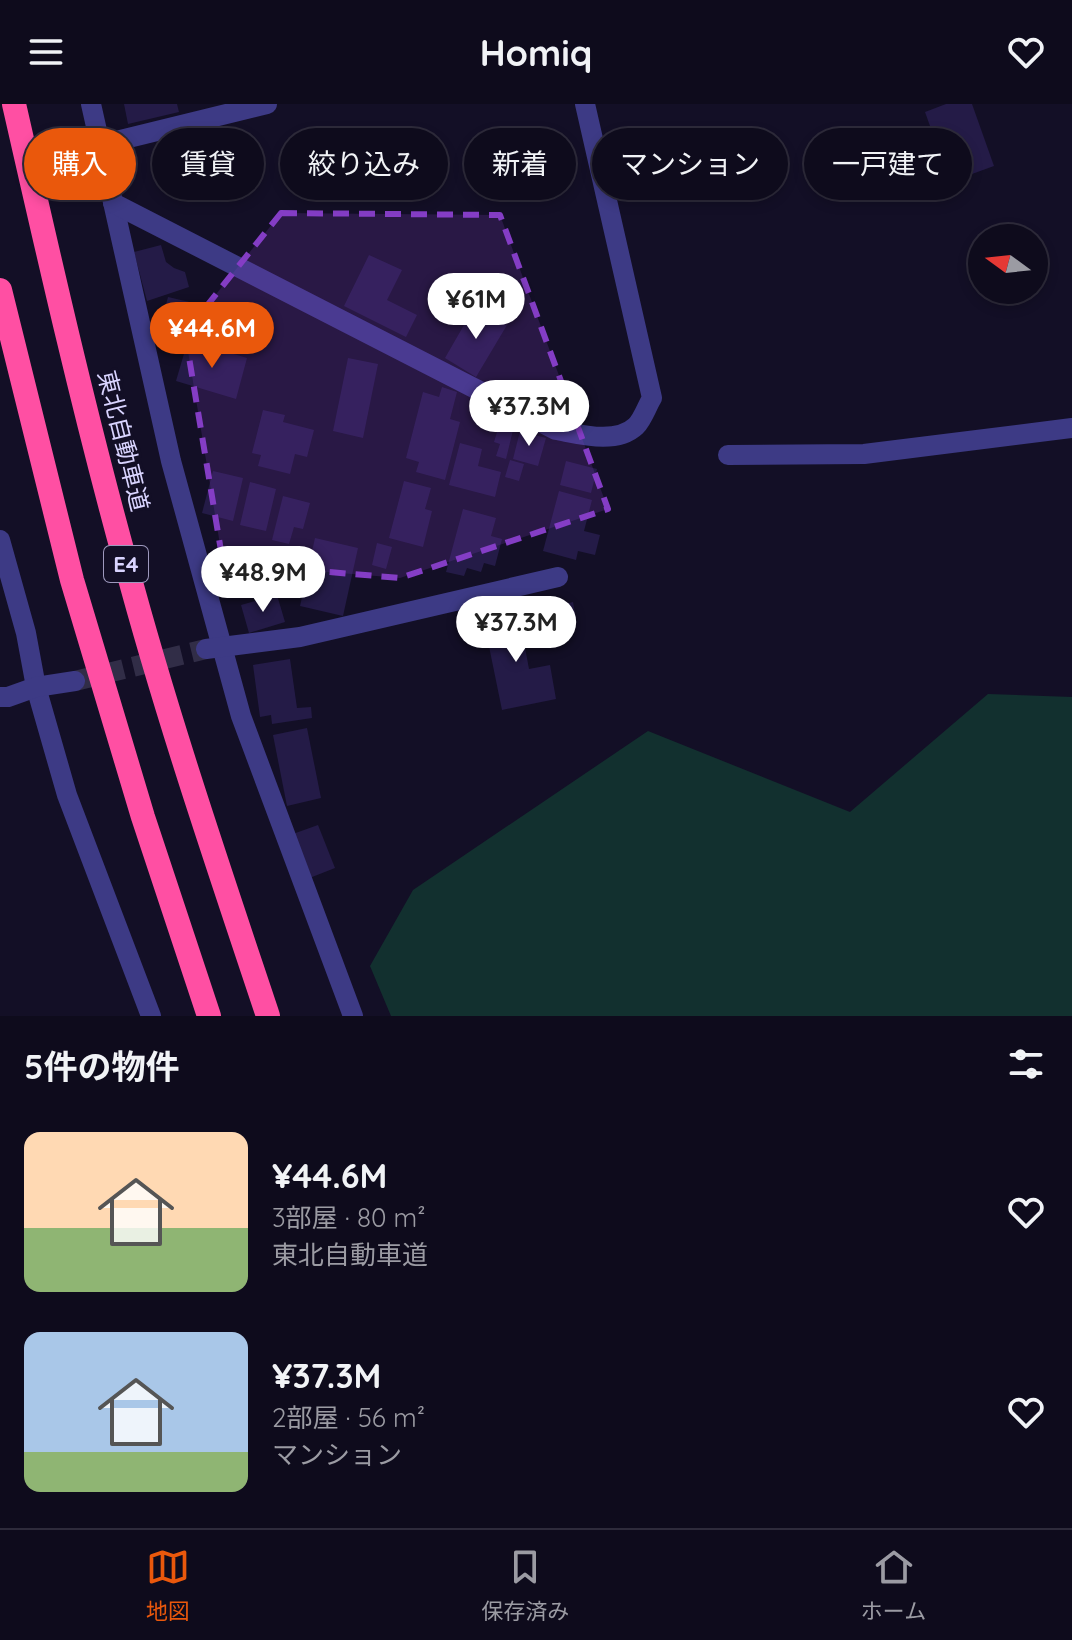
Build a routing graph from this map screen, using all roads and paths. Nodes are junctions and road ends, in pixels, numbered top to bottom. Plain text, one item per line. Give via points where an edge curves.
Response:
1 (14, 104) edge
2 (91, 104) edge
3 (267, 104) edge
4 (585, 104) edge
5 (96, 128) edge
6 (136, 136) edge
7 (112, 200) edge
8 (113, 203) junction
9 (0, 290) edge
10 (1072, 428) edge
11 (728, 455) dead end
12 (0, 540) edge
13 (558, 577) dead end
14 (214, 648) junction
15 (75, 681) tunnel mouth
16 (36, 687) junction
17 (0, 697) edge
18 (151, 1016) edge
19 (209, 1016) edge
20 (268, 1016) edge
21 (353, 1016) edge

1 - 20 highway, 東北自動車道 / E4 via 126,565
2 - 5 street
3 - 6 street
4 - 8 street via 652,398 636,426 620,435 556,430
7 - 8 street
8 - 14 street
9 - 19 highway, E4 via 72,580
10 - 11 street via 864,454
12 - 16 street
13 - 14 street via 300,637
14 - 21 street
15 - 16 street
16 - 17 street
16 - 18 street via 67,795

